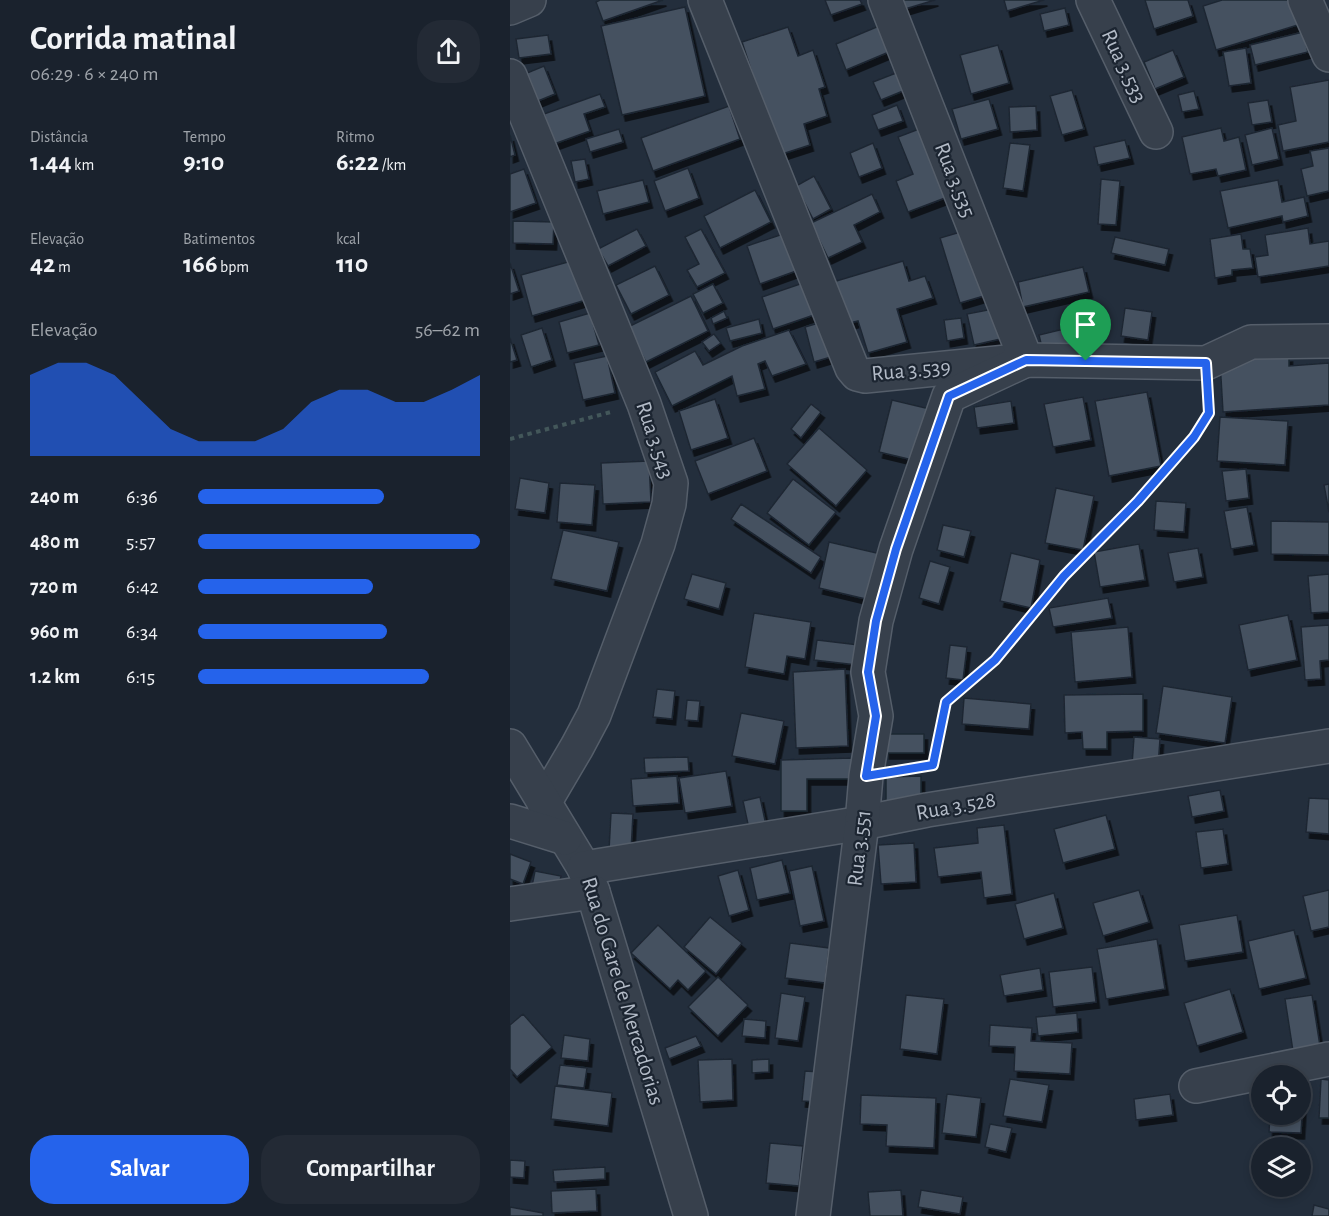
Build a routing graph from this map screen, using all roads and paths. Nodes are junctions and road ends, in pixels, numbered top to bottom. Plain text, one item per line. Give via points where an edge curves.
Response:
1 (529, 0) edge
2 (705, 0) edge
3 (885, 0) edge
4 (1093, 0) edge
5 (1305, 0) edge
6 (510, 8) edge
7 (1329, 55) edge
8 (510, 76) edge
9 (1155, 132) dead end
10 (1329, 341) edge
11 (1026, 360) junction
12 (1206, 363) junction
13 (644, 404) junction
14 (510, 439) edge
15 (510, 746) edge
16 (1329, 746) edge
17 (866, 776) junction
18 (544, 803) junction
19 (510, 821) edge
20 (862, 823) junction
21 (566, 838) junction
22 (589, 880) junction
23 (510, 904) edge
24 (1329, 1059) edge
25 (1196, 1086) dead end
26 (691, 1216) edge
27 (813, 1216) edge

1 - 6 street
2 - 11 street, Rua 3.539 via 857,374
3 - 11 street, Rua 3.535
4 - 9 street, Rua 3.533
5 - 7 street
8 - 13 street, Rua 3.543
10 - 12 street, Rua 3.539 via 1251,342
11 - 12 street, Rua 3.539
11 - 17 street, Rua 3.551 via 949,396 896,549 876,621 868,672 876,716
12 - 17 path via 1209,413 1194,437 1064,576 995,660 946,702 933,765
13 - 14 path
13 - 18 street, Rua 3.543 via 671,483 669,504 658,544 594,715
15 - 18 street, Rua do Gare de Mercadorias
16 - 20 street, Rua 3.528
17 - 20 street, Rua 3.551
18 - 21 street, Rua do Gare de Mercadorias
19 - 21 street
20 - 22 street, Rua 3.528
20 - 27 street, Rua 3.551
21 - 22 street, Rua do Gare de Mercadorias
22 - 23 street, Rua 3.528
22 - 26 street, Rua do Gare de Mercadorias
24 - 25 street

